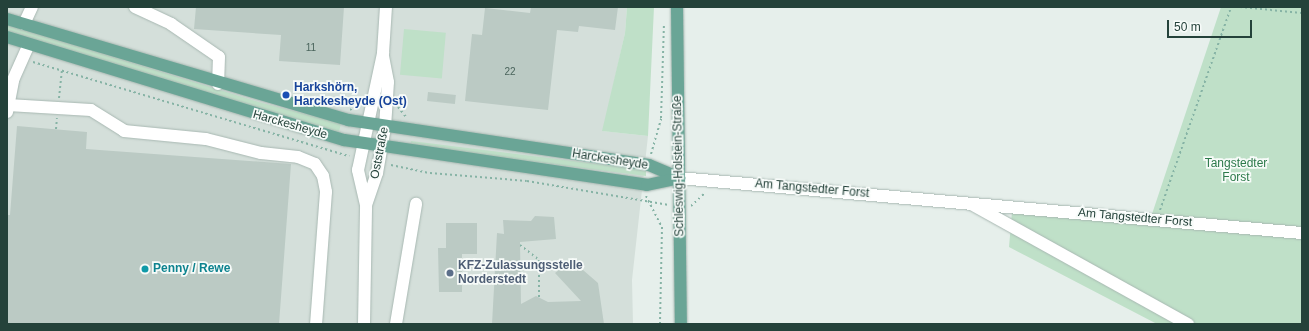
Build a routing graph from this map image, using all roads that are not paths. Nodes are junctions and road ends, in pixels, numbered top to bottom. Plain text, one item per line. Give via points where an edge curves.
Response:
1 (32, 7) edge
2 (135, 7) edge
3 (386, 7) edge
4 (677, 7) edge
5 (7, 19) edge
6 (24, 24) junction
7 (7, 37) edge
8 (29, 44) junction
9 (383, 53) junction
10 (218, 84) junction
11 (7, 109) edge
12 (366, 124) junction
13 (385, 127) junction
14 (362, 144) junction
15 (382, 147) junction
16 (679, 178) junction
17 (968, 202) junction
18 (416, 204) dead end
19 (366, 205) junction
20 (1302, 233) edge
21 (316, 324) edge
22 (364, 324) edge
23 (396, 324) edge
24 (682, 324) edge
25 (1188, 324) edge

1 - 6 street
2 - 10 street via 171,24 219,56
3 - 9 street, Oststraße
4 - 16 main road, Schleswig-Holstein-Straße
5 - 6 main road, Harckesheyde
6 - 10 main road, Harckesheyde
7 - 8 main road, Harckesheyde
8 - 11 street
8 - 14 main road, Harckesheyde via 257,115
9 - 12 street, Oststraße
9 - 13 street, Oststraße via 388,82
10 - 12 main road, Harckesheyde
11 - 21 street via 91,110 124,131 206,139 261,153 298,157 315,164 323,176 326,192
12 - 13 main road, Harckesheyde
12 - 14 street, Oststraße
13 - 15 street, Oststraße
13 - 16 main road, Harckesheyde via 649,165
14 - 15 main road, Harckesheyde
14 - 19 street, Oststraße via 358,170
15 - 16 main road, Harckesheyde via 647,185
15 - 19 street, Oststraße via 377,173
16 - 17 street, Am Tangstedter Forst
16 - 24 main road, Schleswig-Holstein-Straße
17 - 20 street, Am Tangstedter Forst
17 - 25 street, Am Tangstedter Forst
18 - 23 street
19 - 22 street, Oststraße

